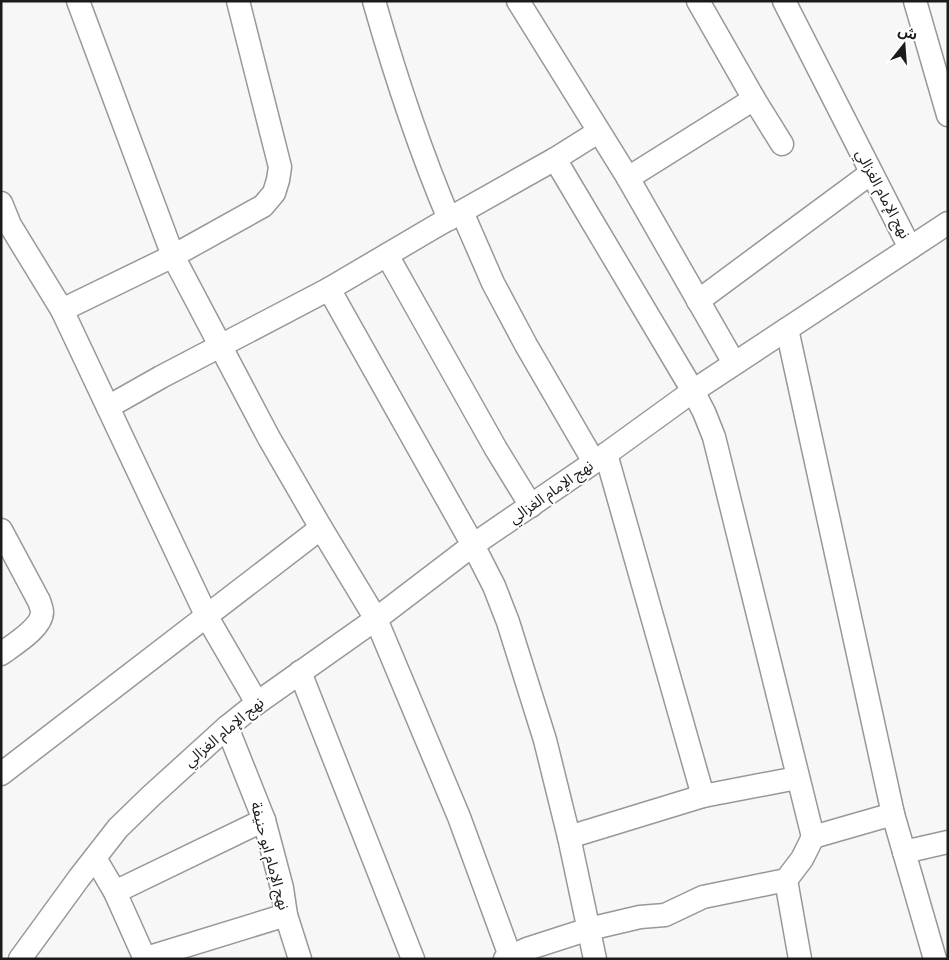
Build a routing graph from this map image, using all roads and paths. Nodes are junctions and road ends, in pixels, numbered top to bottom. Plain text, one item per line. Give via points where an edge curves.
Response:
1 (78, 1) edge
2 (238, 1) edge
3 (374, 1) edge
4 (518, 1) edge
5 (698, 1) edge
6 (784, 1) edge
7 (915, 1) edge
8 (754, 99) junction
9 (948, 115) edge
10 (598, 132) junction
11 (782, 144) dead end
12 (555, 159) junction
13 (871, 172) junction
14 (628, 178) junction
15 (1, 204) edge
16 (455, 215) junction
17 (948, 223) edge
18 (910, 248) junction
19 (387, 255) junction
20 (173, 256) junction
21 (329, 289) junction
22 (698, 301) junction
23 (62, 310) junction
24 (787, 329) junction
25 (220, 347) junction
26 (734, 363) junction
27 (693, 391) junction
28 (108, 407) junction
29 (600, 458) junction
30 (532, 506) junction
31 (322, 528) junction
32 (1, 530) edge
33 (473, 545) junction
34 (207, 617) junction
35 (376, 618) junction
36 (1, 654) edge
37 (300, 672) junction
38 (257, 703) junction
39 (226, 727) junction
40 (1, 774) edge
41 (797, 778) junction
42 (703, 796) junction
43 (893, 814) junction
44 (264, 820) junction
45 (569, 837) junction
46 (812, 837) junction
47 (948, 842) edge
48 (904, 852) junction
49 (95, 858) junction
50 (786, 880) junction
51 (116, 892) junction
52 (286, 915) junction
53 (589, 929) junction
54 (507, 957) edge
55 (20, 959) edge
56 (144, 959) edge
57 (300, 959) edge
58 (413, 959) edge
59 (595, 959) edge
60 (800, 959) edge
61 (935, 959) edge

1 - 20 street
2 - 20 street via 280,167 278,180 274,193 263,206
3 - 16 street via 396,80 425,160
4 - 10 street
5 - 8 street
6 - 13 street, نهج الإمام الغزالي
7 - 9 street
8 - 11 street
8 - 14 street
10 - 12 street
10 - 14 street
12 - 16 street
12 - 27 street
13 - 18 street, نهج الإمام الغزالي
13 - 22 street
14 - 22 street
15 - 23 street via 10,225
16 - 19 street
16 - 29 street via 526,346
17 - 18 street
18 - 24 street, نهج الإمام الغزالي
19 - 21 street
19 - 30 street
20 - 23 street
20 - 25 street
21 - 25 street
21 - 33 street
22 - 26 street
23 - 28 street
24 - 26 street, نهج الإمام الغزالي
24 - 43 street
25 - 28 street
25 - 31 street via 268,438
26 - 27 street, نهج الإمام الغزالي
27 - 29 street, نهج الإمام الغزالي
27 - 41 street via 714,437
28 - 34 street
29 - 30 street, نهج الإمام الغزالي
29 - 42 street
30 - 33 street, نهج الإمام الغزالي
31 - 34 street
31 - 35 street
32 - 36 street via 39,601 42,614 32,631
33 - 35 street, نهج الإمام الغزالي
33 - 45 street via 508,622 547,748
34 - 38 street
34 - 40 street
35 - 37 street, نهج الإمام الغزالي
35 - 54 street via 459,817
37 - 38 street, نهج الإمام الغزالي
37 - 58 street
38 - 39 street, نهج الإمام الغزالي
39 - 44 street, نهج الإمام ابو حنيفة
39 - 49 street, نهج الإمام الغزالي via 118,828
41 - 42 street
41 - 46 street
42 - 45 street
43 - 46 street
43 - 48 street
44 - 51 street
44 - 52 street, نهج الإمام ابو حنيفة
45 - 53 street
46 - 50 street via 802,859
47 - 48 street
48 - 61 street
49 - 51 street
49 - 55 street, نهج الإمام الغزالي
50 - 53 street via 703,897 665,915 640,917
50 - 60 street
51 - 56 street
52 - 56 street
52 - 57 street, نهج الإمام ابو حنيفة
53 - 54 street
53 - 59 street

